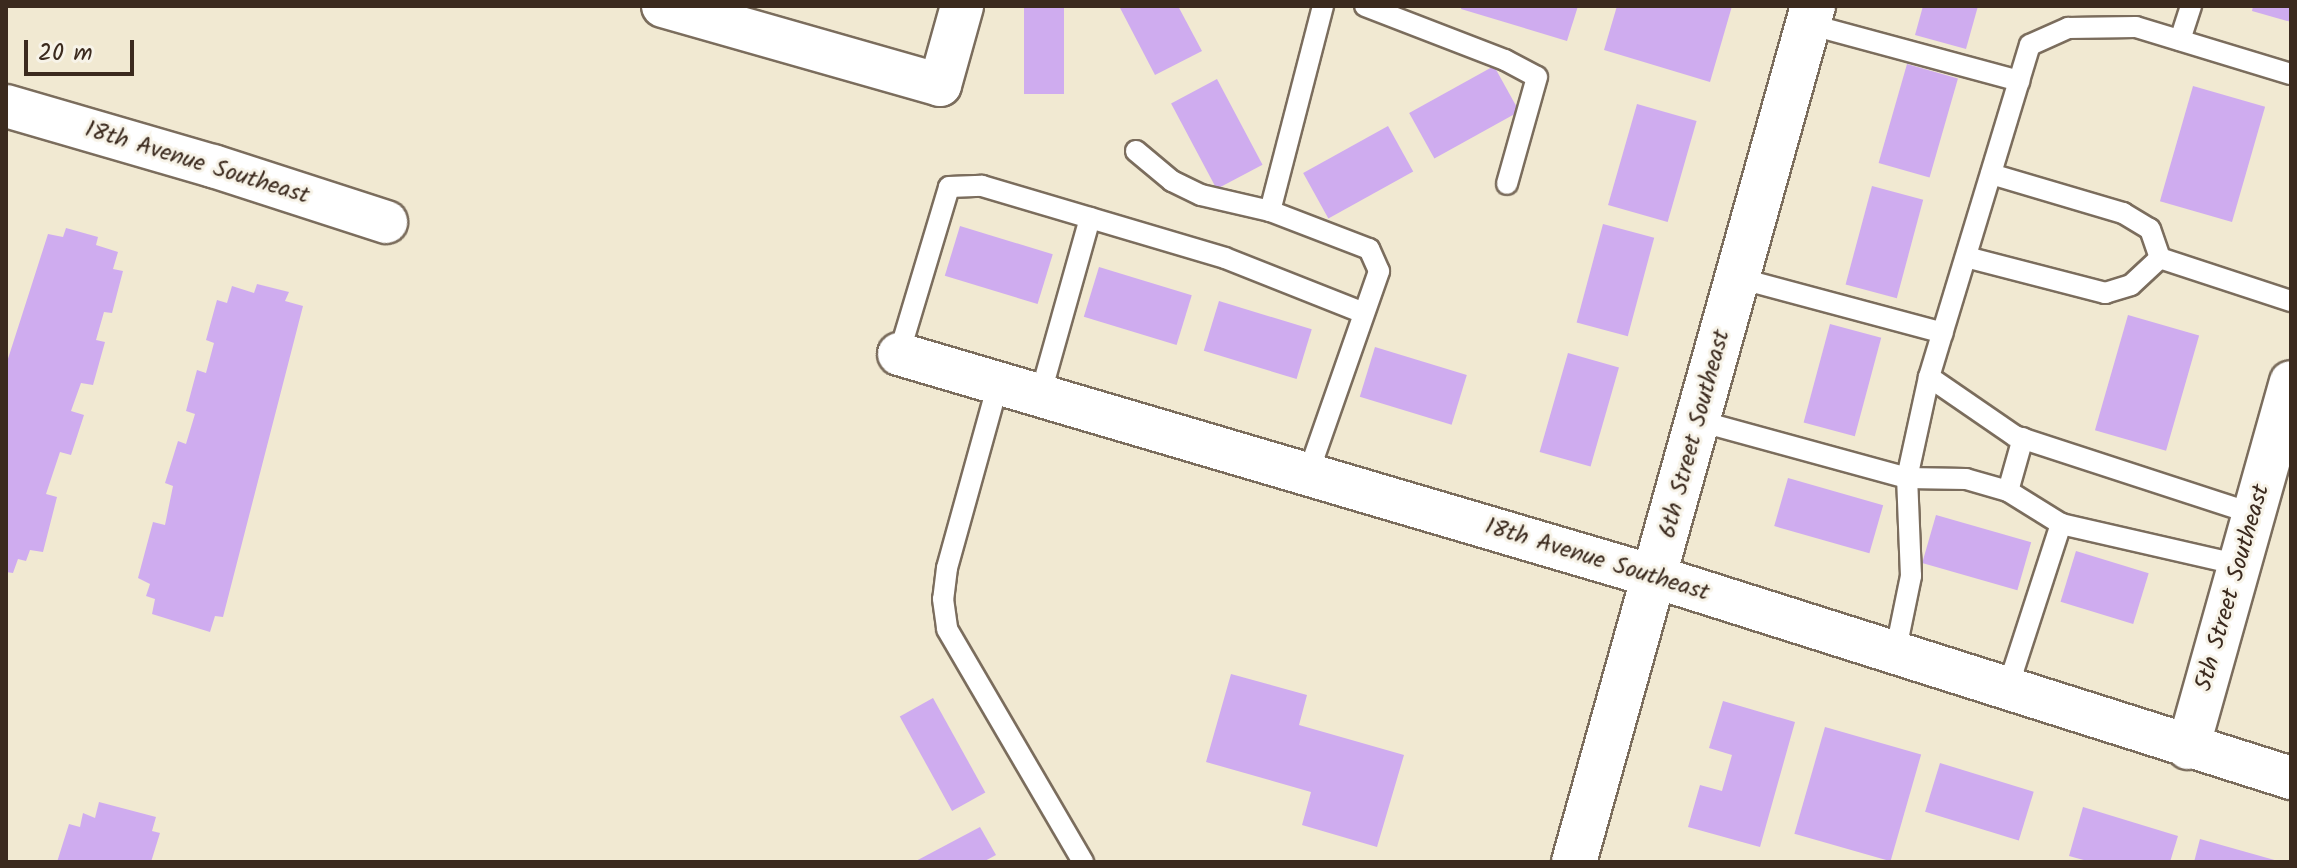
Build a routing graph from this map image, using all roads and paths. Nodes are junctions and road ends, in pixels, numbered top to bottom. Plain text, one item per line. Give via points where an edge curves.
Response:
1 (663, 6) edge
2 (962, 6) edge
3 (1323, 6) edge
4 (1365, 6) edge
5 (2191, 6) edge
6 (1810, 15) edge
7 (2180, 40) junction
8 (2291, 74) edge
9 (2019, 81) junction
10 (6, 106) edge
11 (1136, 151) dead end
12 (1991, 174) junction
13 (1507, 184) dead end
14 (1270, 211) junction
15 (1090, 218) junction
16 (386, 222) dead end
17 (1966, 257) junction
18 (2160, 258) junction
19 (1738, 278) junction
20 (2291, 301) edge
21 (1364, 313) junction
22 (1943, 333) junction
23 (899, 354) joint
24 (1929, 377) junction
25 (2291, 382) edge
26 (998, 384) junction
27 (1040, 396) junction
28 (1699, 421) junction
29 (2023, 438) junction
30 (1308, 474) junction
31 (1907, 478) junction
32 (2008, 491) junction
33 (2254, 514) junction
34 (2061, 524) junction
35 (2240, 565) junction
36 (1656, 577) junction
37 (1895, 654) junction
38 (2007, 690) junction
39 (2188, 748) junction
40 (2291, 778) edge
41 (1083, 862) edge
42 (1574, 862) edge

1 - 2 street via 940,85
3 - 14 lane
4 - 13 lane via 1537,77
5 - 7 lane
6 - 9 lane
6 - 19 street, 6th Street Southeast
7 - 8 lane
7 - 9 lane via 2136,27 2068,28 2030,45
9 - 12 lane
10 - 16 street, 18th Avenue Southeast
11 - 14 lane via 1172,181 1201,195
12 - 17 lane
12 - 18 lane via 2123,213 2150,229
14 - 21 lane via 1369,249 1379,271
15 - 21 lane via 1225,258
15 - 23 lane via 982,186 949,187
15 - 27 lane
17 - 18 lane via 2105,293 2131,285
17 - 22 lane
18 - 20 lane
19 - 22 lane
19 - 28 street, 6th Street Southeast
21 - 30 lane
22 - 24 lane
23 - 26 street, 18th Avenue Southeast
24 - 29 lane
24 - 31 lane
25 - 33 street, 5th Street Southeast
26 - 27 street, 18th Avenue Southeast
26 - 41 lane via 947,568 947,629
27 - 30 street, 18th Avenue Southeast
28 - 31 lane
28 - 36 street, 6th Street Southeast
29 - 32 lane
29 - 33 lane
30 - 36 street, 18th Avenue Southeast
31 - 32 lane via 1966,479
31 - 37 lane via 1911,576
32 - 34 lane
33 - 35 street, 5th Street Southeast
34 - 35 lane
34 - 38 lane
35 - 39 street, 5th Street Southeast
36 - 37 street, 18th Avenue Southeast
36 - 42 street, 6th Street Southeast
37 - 38 street, 18th Avenue Southeast
38 - 39 street, 18th Avenue Southeast
39 - 40 street, 18th Avenue Southeast

